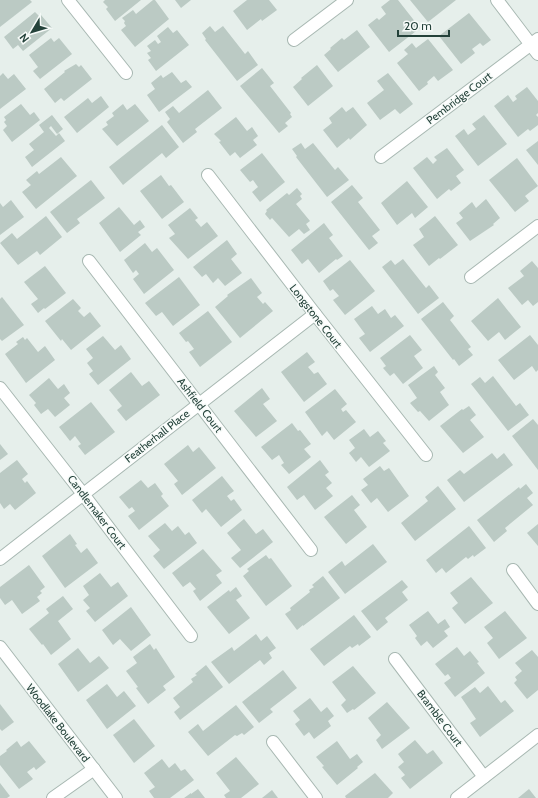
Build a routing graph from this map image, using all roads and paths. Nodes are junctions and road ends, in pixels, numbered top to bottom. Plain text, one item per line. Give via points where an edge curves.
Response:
1 (68, 0) edge
2 (347, 0) edge
3 (497, 0) edge
4 (294, 40) dead end
5 (536, 46) edge
6 (126, 73) dead end
7 (381, 158) dead end
8 (208, 175) dead end
9 (538, 226) edge
10 (89, 261) dead end
11 (471, 277) dead end
12 (315, 314) junction
13 (0, 388) edge
14 (199, 404) junction
15 (426, 454) dead end
16 (83, 494) junction
17 (311, 550) dead end
18 (0, 559) edge
19 (513, 570) dead end
20 (538, 604) edge
21 (192, 636) dead end
22 (1, 652) edge
23 (395, 659) dead end
24 (538, 735) edge
25 (272, 742) dead end
26 (94, 769) junction
27 (484, 777) junction
28 (53, 798) edge
29 (116, 798) edge
30 (316, 798) edge
31 (458, 798) edge

1 - 6 street
2 - 4 street
3 - 5 street
5 - 7 street, Pembridge Court
8 - 12 street, Longstone Court
9 - 11 street
10 - 14 street, Ashfield Court
12 - 14 street, Featherhall Place
12 - 15 street, Longstone Court
13 - 16 street, Candlemaker Court
14 - 16 street, Featherhall Place
14 - 17 street, Ashfield Court
16 - 18 street, Featherhall Place
16 - 21 street, Candlemaker Court
19 - 20 street
22 - 26 street, Woodlake Boulevard
23 - 27 street, Bramble Court
24 - 27 street
25 - 30 street
26 - 28 street
26 - 29 street, Woodlake Boulevard
27 - 31 street

